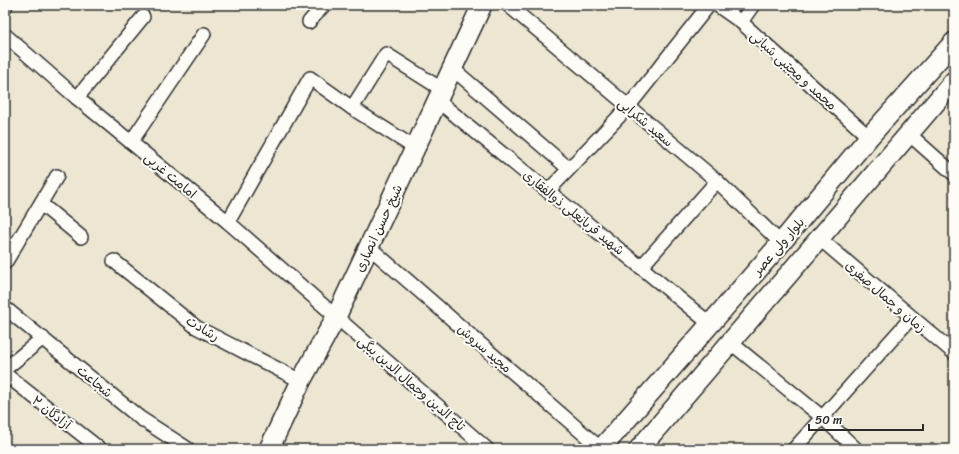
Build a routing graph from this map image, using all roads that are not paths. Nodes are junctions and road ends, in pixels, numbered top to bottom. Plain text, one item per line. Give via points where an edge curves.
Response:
1 (324, 5) edge
2 (482, 5) edge
3 (508, 5) edge
4 (709, 5) edge
5 (717, 5) edge
6 (753, 5) edge
7 (143, 17) dead end
8 (309, 22) dead end
9 (741, 22) junction
10 (204, 34) dead end
11 (5, 36) edge
12 (954, 42) edge
13 (453, 69) junction
14 (954, 81) edge
15 (441, 95) junction
16 (77, 98) junction
17 (628, 107) junction
18 (352, 108) junction
19 (909, 134) junction
20 (869, 137) junction
21 (131, 142) junction
22 (415, 148) junction
23 (568, 168) junction
24 (954, 174) edge
25 (57, 176) dead end
26 (717, 181) junction
27 (548, 191) junction
28 (41, 204) junction
29 (228, 222) junction
30 (81, 236) dead end
31 (819, 238) junction
32 (781, 243) junction
33 (369, 247) junction
34 (114, 262) dead end
35 (5, 263) edge
36 (641, 267) junction
37 (5, 308) edge
38 (336, 317) junction
39 (911, 318) junction
40 (710, 323) junction
41 (43, 338) junction
42 (730, 342) junction
43 (954, 353) edge
44 (5, 369) edge
45 (5, 374) edge
46 (301, 381) junction
47 (822, 417) junction
48 (100, 449) edge
49 (186, 449) edge
50 (269, 449) edge
51 (487, 449) edge
52 (601, 449) edge
53 (640, 449) edge
54 (794, 449) edge
55 (856, 449) edge

1 - 8 street
2 - 13 main road, شیخ حسن انصاری
3 - 17 street, سعید شکرایی
4 - 17 street
5 - 9 street, محمد و مجتبی شبانی
6 - 9 street
7 - 16 street
9 - 20 street, محمد و مجتبی شبانی
10 - 21 street
11 - 16 street, امامت غربی
12 - 20 main road, بلوار ولی عصر
13 - 15 main road, شیخ حسن انصاری
13 - 23 street
14 - 19 main road, بلوار ولی عصر
15 - 18 street, شهید قربانعلی ذوالفقاری via 386,54
15 - 22 main road, شیخ حسن انصاری
15 - 27 street, شهید قربانعلی ذوالفقاری
16 - 21 street, امامت غربی
17 - 23 street
17 - 26 street, سعید شکرایی
18 - 22 street
18 - 29 street via 310,78
19 - 24 street
19 - 31 main road, بلوار ولی عصر
20 - 32 main road, بلوار ولی عصر
21 - 29 street, امامت غربی
22 - 33 main road, شیخ حسن انصاری
23 - 27 street
25 - 28 street
26 - 32 street, سعید شکرایی
26 - 36 street
27 - 36 street, شهید قربانعلی ذوالفقاری
28 - 30 street
28 - 35 street
29 - 38 street, امامت غربی
31 - 39 street, زمان و جمال صفری
31 - 42 main road, بلوار ولی عصر
32 - 40 main road, بلوار ولی عصر
33 - 38 main road, شیخ حسن انصاری
33 - 52 street, مجید سروش
34 - 46 street, رشادت via 196,327
36 - 40 street, شهید قربانعلی ذوالفقاری
37 - 41 street, شجاعت
38 - 46 main road, شیخ حسن انصاری
38 - 51 street, تاج الدین وجمال الدین بیگی
39 - 43 street, زمان و جمال صفری
39 - 47 street
40 - 52 main road, بلوار ولی عصر
41 - 44 street
41 - 49 street, شجاعت via 140,418
42 - 47 street
42 - 53 main road, بلوار ولی عصر
45 - 48 street, آزادگان ۲
46 - 50 main road, شیخ حسن انصاری
47 - 54 street
47 - 55 street

